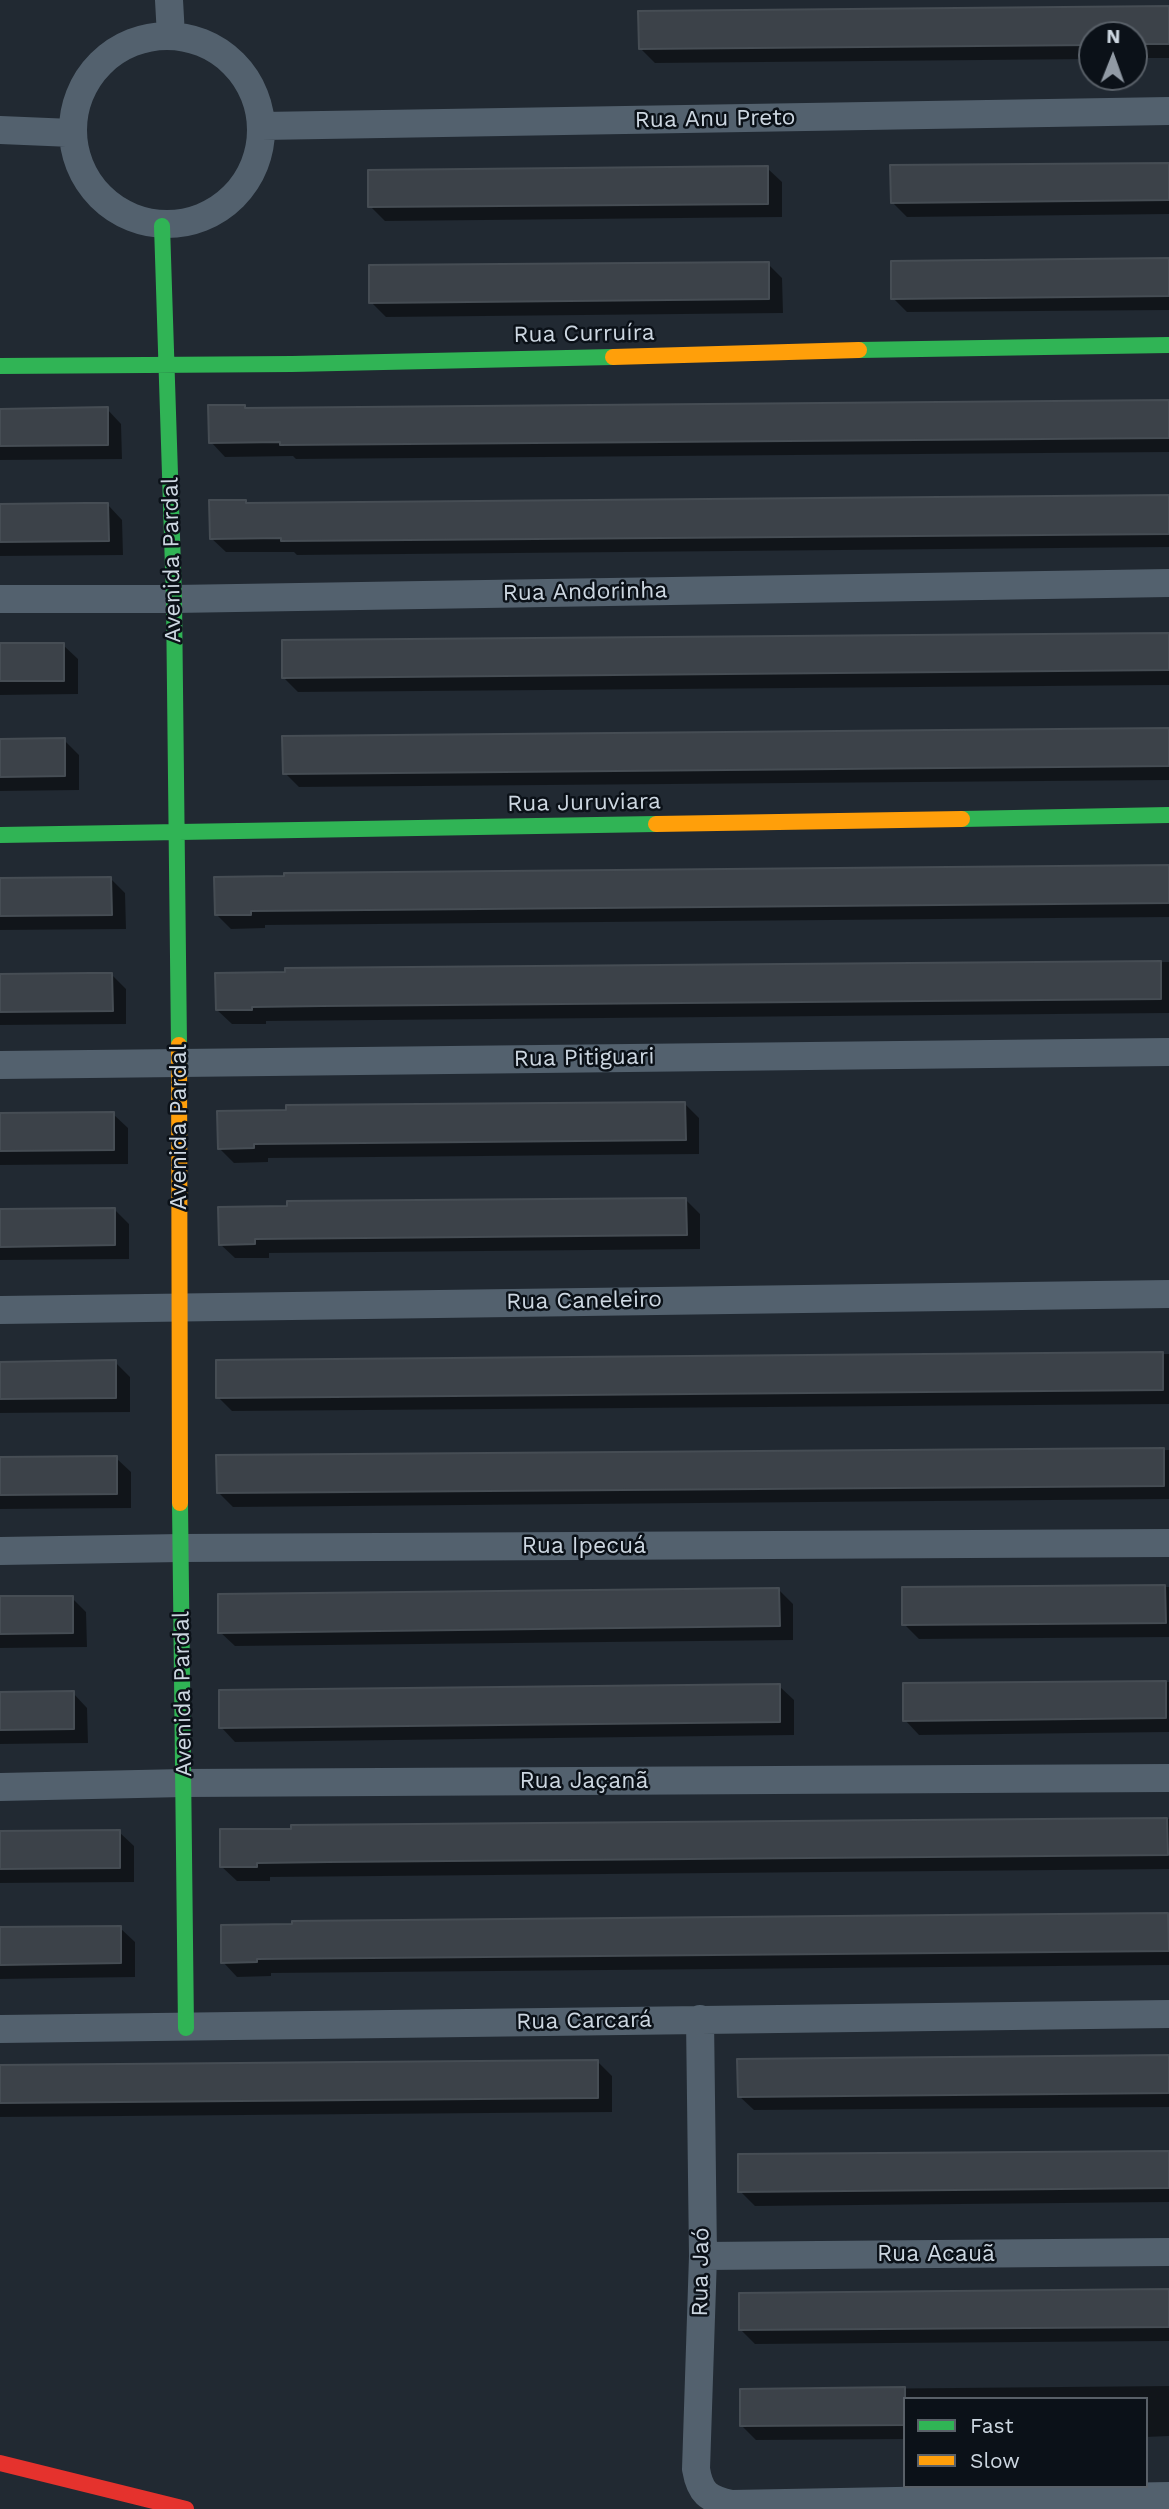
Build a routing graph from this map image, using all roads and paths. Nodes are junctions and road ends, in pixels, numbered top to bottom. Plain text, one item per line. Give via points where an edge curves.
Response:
1 (169, 0) edge
2 (170, 36) junction
3 (1169, 111) edge
4 (262, 125) junction
5 (0, 130) edge
6 (72, 133) junction
7 (162, 226) junction
8 (1169, 345) edge
9 (0, 366) edge
10 (167, 367) junction
11 (1169, 583) edge
12 (0, 599) edge
13 (174, 599) junction
14 (1169, 815) edge
15 (176, 833) junction
16 (0, 835) edge
17 (1169, 1052) edge
18 (179, 1062) junction
19 (0, 1065) edge
20 (1169, 1293) edge
21 (178, 1307) junction
22 (0, 1310) edge
23 (1169, 1543) edge
24 (181, 1548) junction
25 (0, 1552) edge
26 (1169, 1778) edge
27 (184, 1783) junction
28 (0, 1787) edge
29 (1169, 2014) edge
30 (700, 2019) junction
31 (186, 2028) junction
32 (0, 2029) edge
33 (1169, 2252) edge
34 (702, 2256) junction
35 (0, 2463) edge
36 (1169, 2496) edge
37 (186, 2509) edge

1 - 2 street
2 - 4 street via 198,41 223,54 243,74 256,98
2 - 6 street via 140,40 112,53 91,75 76,102
3 - 4 street, Rua Anu Preto
4 - 7 street via 257,162 238,193 209,215
5 - 6 street
6 - 7 street via 78,162 93,189 115,209
7 - 10 street, Avenida Pardal
8 - 10 street, Rua Curruíra
9 - 10 street, Rua Curruíra
10 - 13 street, Avenida Pardal
11 - 13 street, Rua Andorinha
12 - 13 street, Rua Andorinha
13 - 15 street, Avenida Pardal
14 - 15 street, Rua Juruviara
15 - 16 street, Rua Juruviara
15 - 18 street, Avenida Pardal
17 - 18 street, Rua Pitiguari
18 - 19 street, Rua Pitiguari
18 - 21 street, Avenida Pardal
20 - 21 street, Rua Caneleiro
21 - 22 street, Rua Caneleiro
21 - 24 street, Avenida Pardal
23 - 24 street, Rua Ipecuá
24 - 25 street, Rua Ipecuá
24 - 27 street, Avenida Pardal
26 - 27 street, Rua Jaçanã
27 - 28 street, Rua Jaçanã
27 - 31 street, Avenida Pardal
29 - 30 street, Rua Carcará
30 - 31 street, Rua Carcará
30 - 34 street, Rua Jaó
31 - 32 street, Rua Carcará
33 - 34 street, Rua Acauã
34 - 36 street, Rua Jaó via 696,2469 699,2484 714,2501
35 - 37 street

